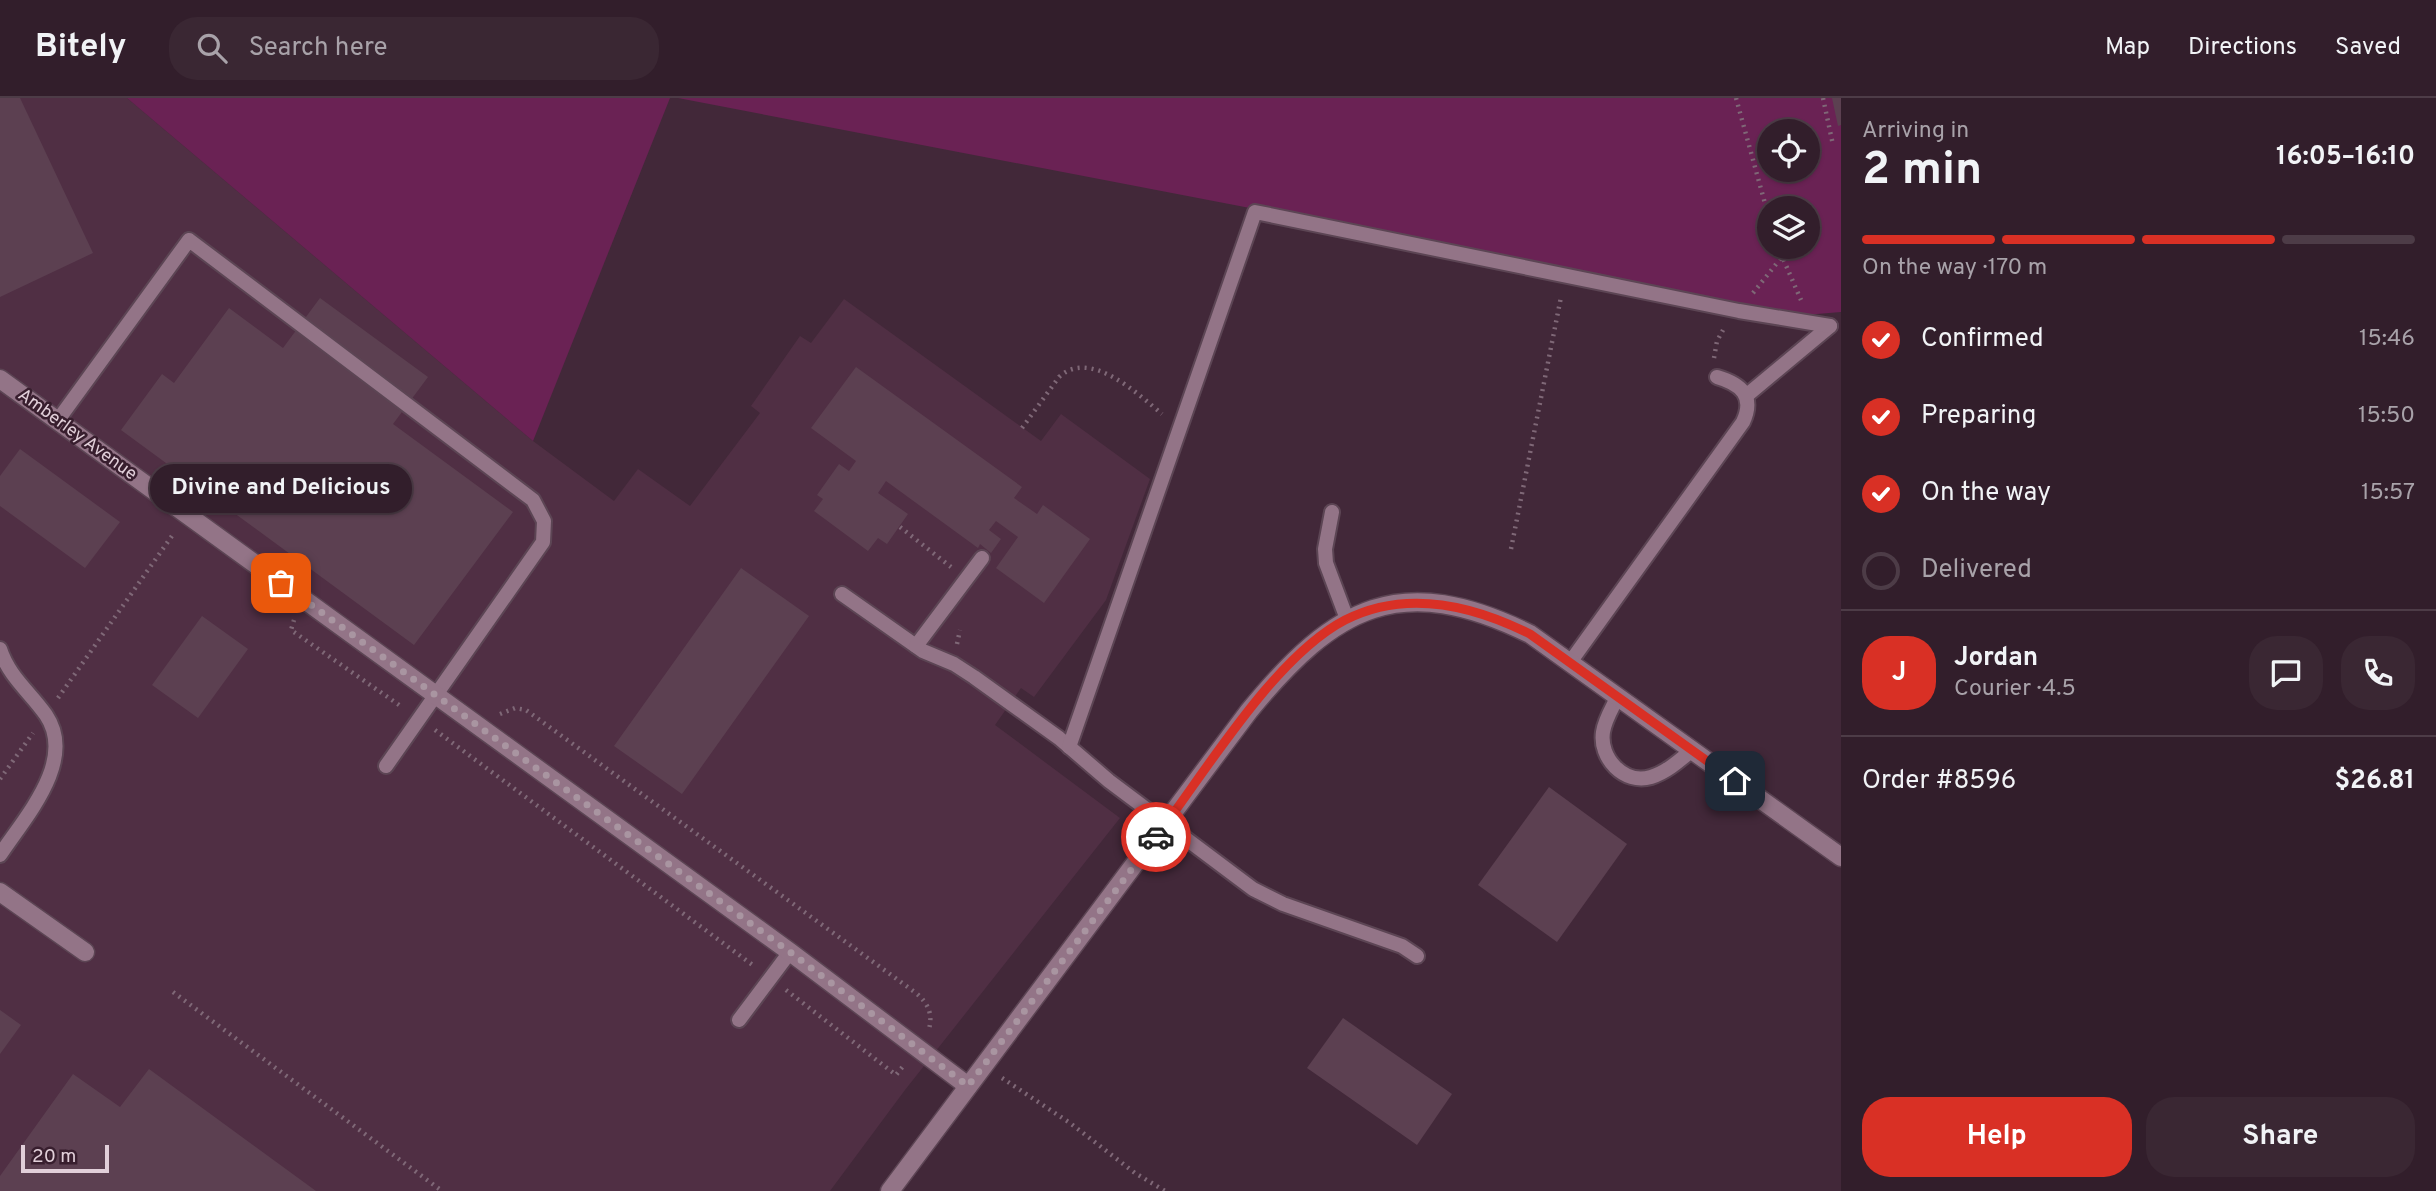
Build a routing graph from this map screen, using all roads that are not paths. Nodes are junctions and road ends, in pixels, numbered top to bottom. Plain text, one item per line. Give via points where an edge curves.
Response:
1 (1717, 377) dead end
2 (0, 379) edge
3 (1746, 396) junction
4 (58, 420) junction
5 (1332, 512) dead end
6 (982, 558) dead end
7 (842, 594) dead end
8 (1347, 619) junction
9 (916, 646) junction
10 (0, 649) edge
11 (1571, 661) junction
12 (1618, 696) junction
13 (437, 697) junction
14 (1069, 747) junction
15 (1692, 750) junction
16 (386, 766) dead end
17 (1166, 824) junction
18 (0, 855) edge
19 (1841, 857) edge
20 (0, 892) edge
21 (85, 952) dead end
22 (790, 952) junction
23 (1417, 957) dead end
24 (739, 1020) dead end
25 (968, 1086) junction
26 (890, 1191) edge

1 - 3 lane via 1736,384
2 - 4 street, Amberley Avenue
3 - 11 lane via 1741,426
3 - 14 lane via 1830,326 1255,212
4 - 13 street, Amberley Avenue
4 - 13 lane via 190,240 533,500 544,521 543,542
5 - 8 lane via 1326,563
6 - 9 lane
7 - 9 lane
8 - 11 street via 1375,608 1445,605 1497,619
8 - 17 street via 1312,644 1274,682
9 - 14 lane via 967,672
10 - 18 lane via 11,674 46,715 56,746 53,770
11 - 12 street
12 - 15 street
12 - 15 lane via 1603,745 1619,771 1633,778 1649,778
13 - 16 lane
13 - 22 street, Amberley Avenue
14 - 17 lane
15 - 19 street
17 - 23 lane via 1264,895 1402,946
17 - 25 street
20 - 21 street
22 - 24 lane
22 - 25 street, Amberley Avenue
25 - 26 street

